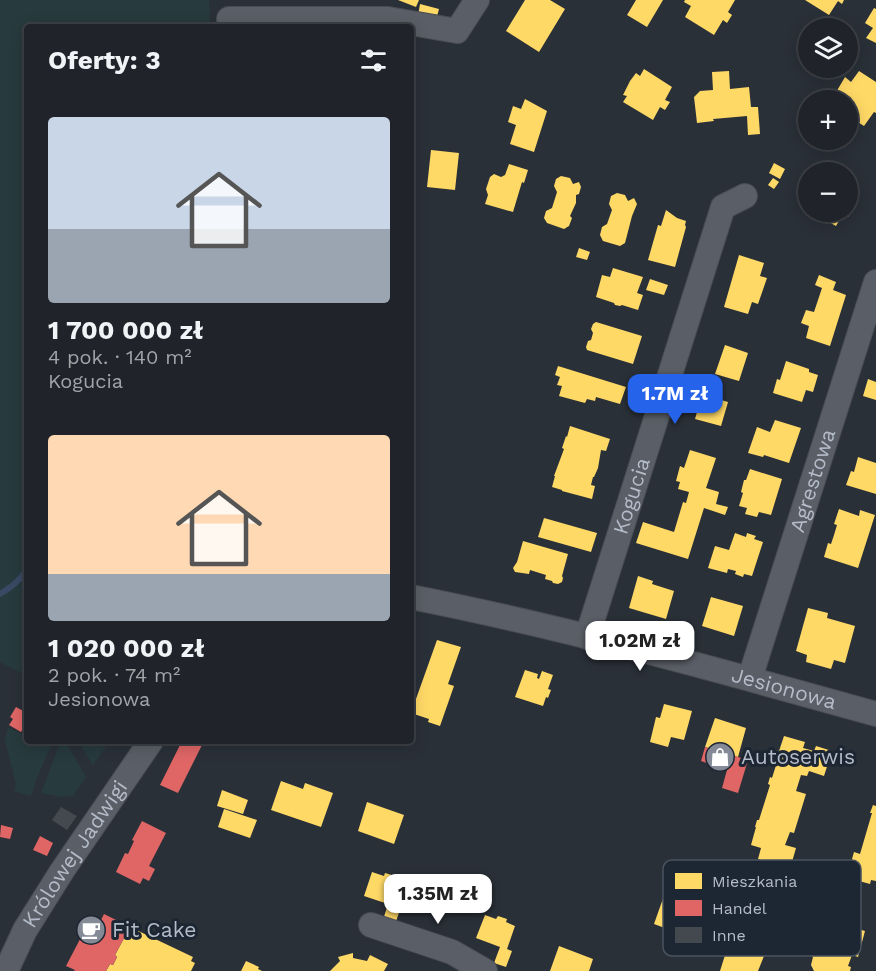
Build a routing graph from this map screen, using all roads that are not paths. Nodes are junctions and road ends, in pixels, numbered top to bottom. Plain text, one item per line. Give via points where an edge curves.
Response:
1 (477, 0) edge
2 (228, 15) edge
3 (745, 196) dead end
4 (876, 282) edge
5 (414, 598) edge
6 (587, 637) junction
7 (750, 678) junction
8 (876, 714) edge
9 (149, 744) edge
10 (371, 926) dead end
11 (6, 971) edge
12 (485, 971) edge

1 - 2 street via 457,31 388,19
3 - 6 street, Kogucia via 723,207
4 - 7 street, Agrestowa
5 - 6 street, Jesionowa
6 - 7 street, Jesionowa
7 - 8 street, Jesionowa
9 - 11 street, Królowej Jadwigi via 25,930
10 - 12 street via 452,952

